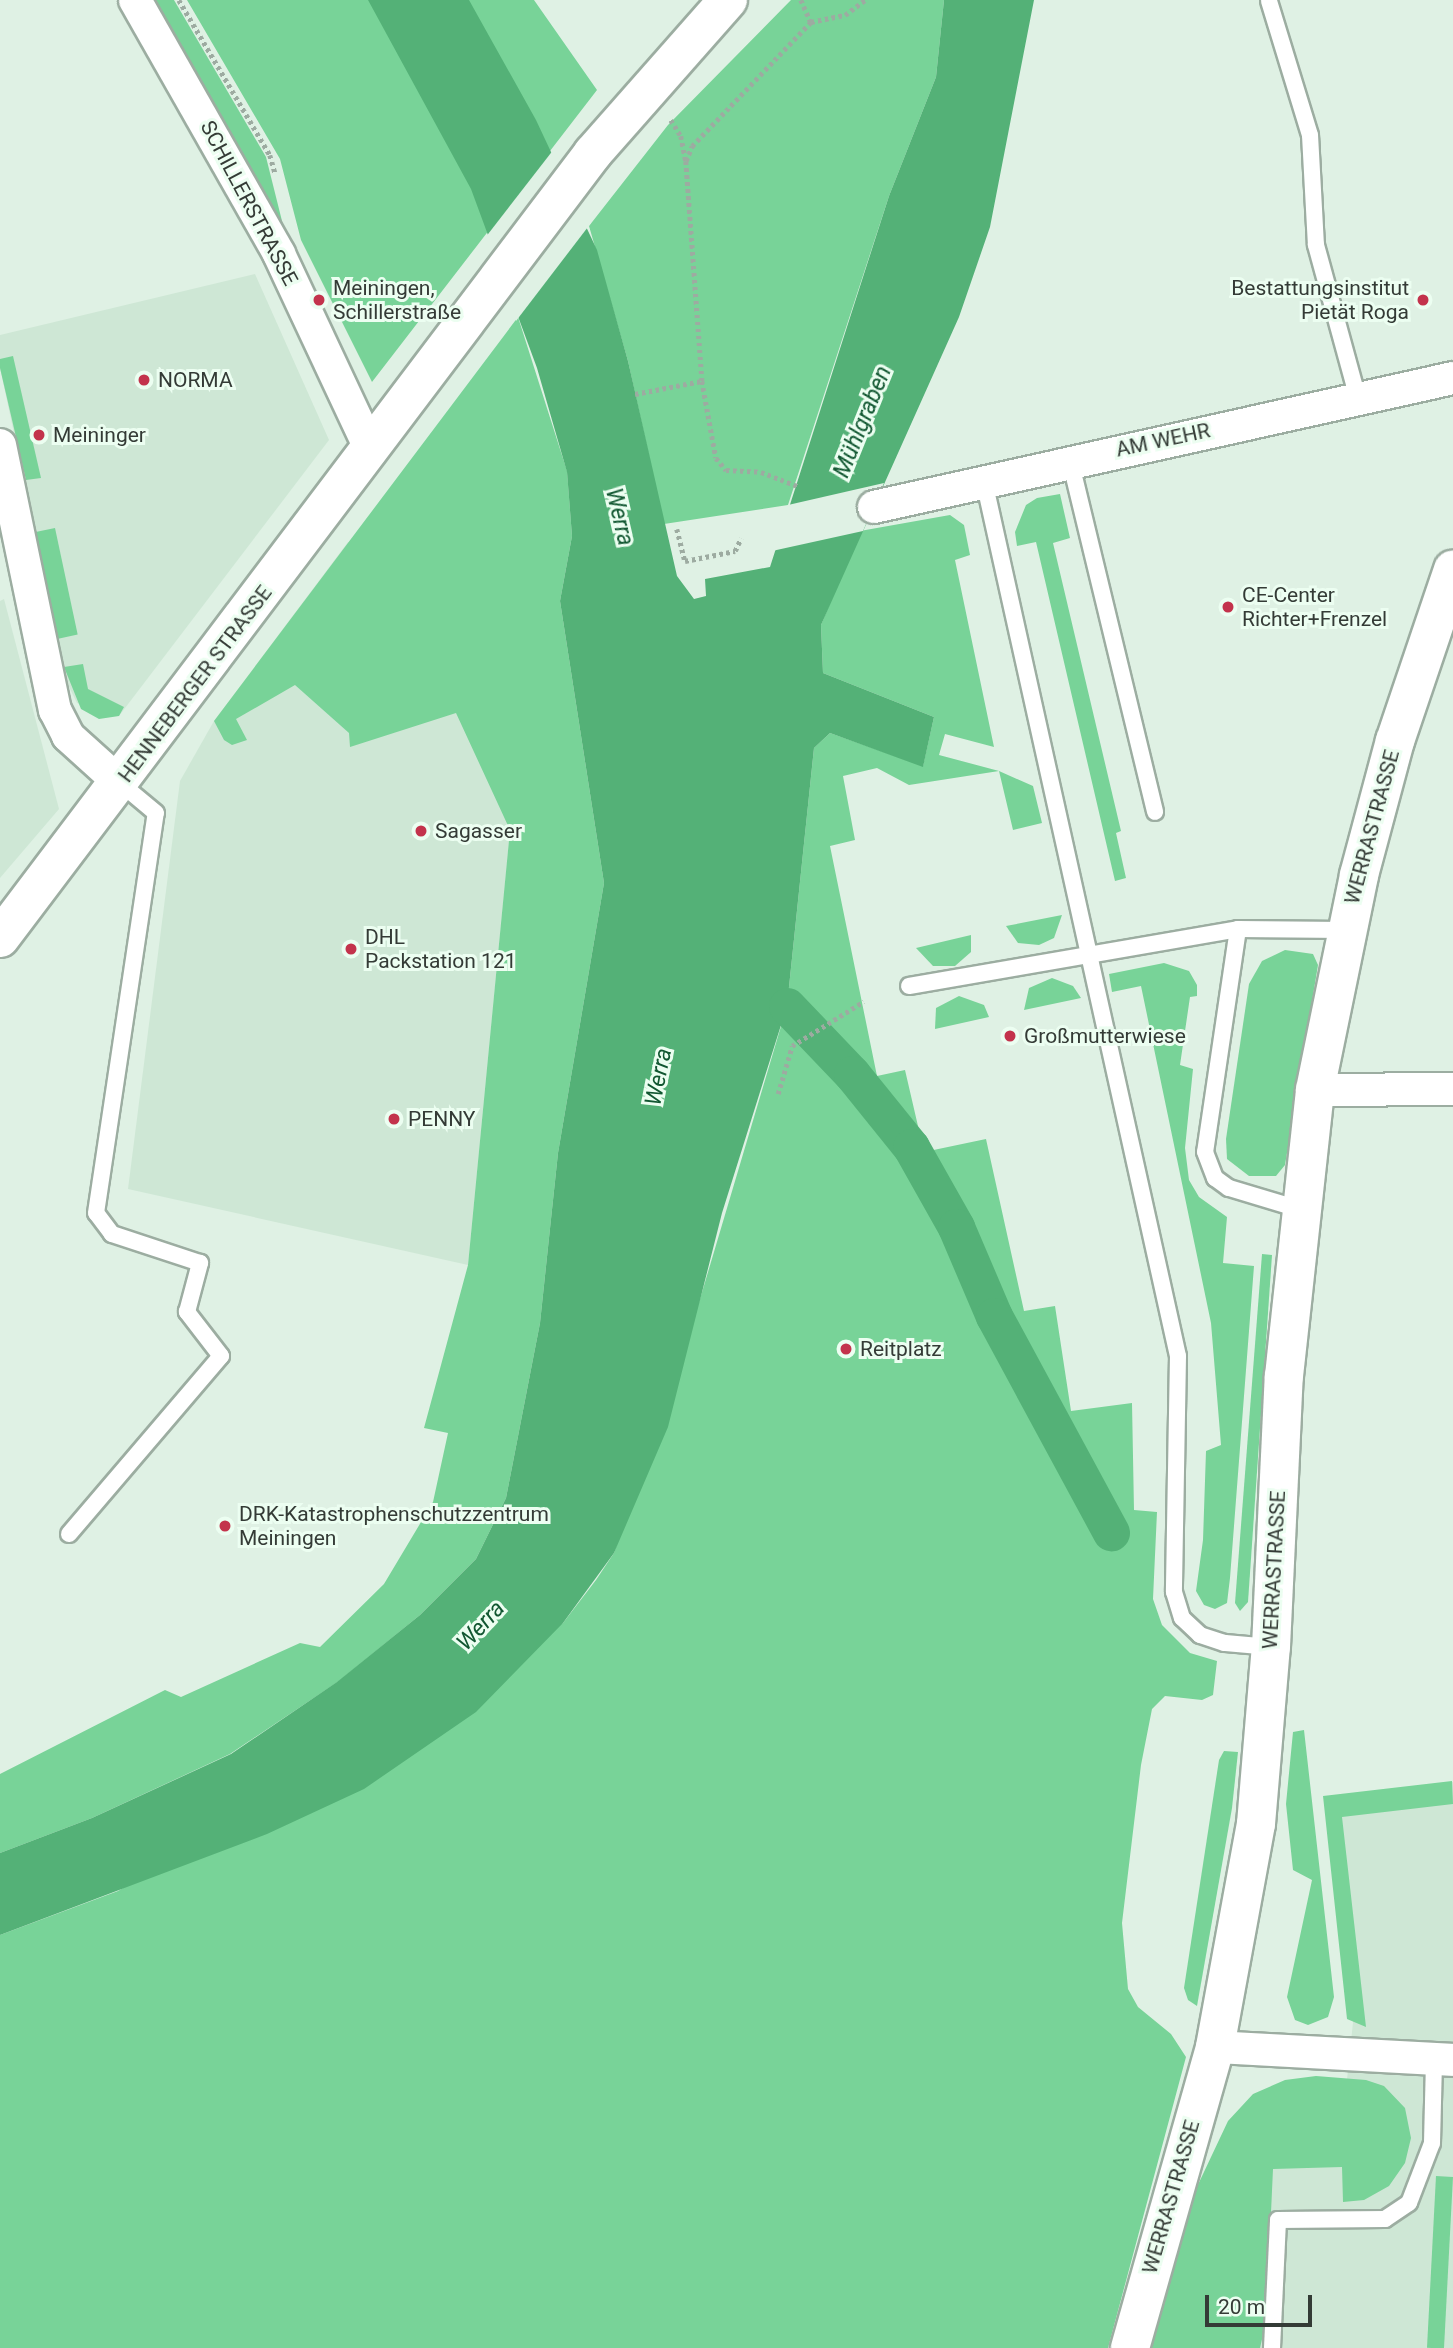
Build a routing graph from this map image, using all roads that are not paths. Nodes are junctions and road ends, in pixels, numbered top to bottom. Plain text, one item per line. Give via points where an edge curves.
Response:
1 (135, 0) edge
2 (728, 0) edge
3 (1269, 1) edge
4 (1453, 378) edge
5 (1358, 399) junction
6 (386, 429) junction
7 (0, 445) edge
8 (1070, 460) junction
9 (984, 481) junction
10 (874, 507) dead end
11 (1453, 570) edge
12 (120, 783) junction
13 (1155, 812) dead end
14 (1238, 929) junction
15 (1345, 930) junction
16 (0, 938) edge
17 (1090, 952) junction
18 (909, 986) dead end
19 (1453, 1089) edge
20 (1315, 1090) junction
21 (1299, 1209) junction
22 (69, 1535) dead end
23 (1271, 1647) junction
24 (1215, 2048) junction
25 (1444, 2059) edge
26 (1130, 2348) edge
27 (1272, 2348) edge

1 - 6 street, SCHILLERSTRASSE via 279,254
2 - 6 street, HENNEBERGER STRASSE via 593,153
3 - 5 lane via 1310,135 1316,245
4 - 5 street, AM WEHR
5 - 8 street, AM WEHR
6 - 12 street, HENNEBERGER STRASSE
7 - 12 street via 55,710 68,736
8 - 9 street, AM WEHR
8 - 13 lane
9 - 10 street, AM WEHR
9 - 17 lane
11 - 15 street, WERRASTRASSE via 1395,741
12 - 16 street, HENNEBERGER STRASSE
12 - 22 lane via 156,813 96,1213 112,1234 200,1263 187,1312 221,1356
14 - 15 lane
14 - 17 lane
14 - 21 lane via 1205,1152 1215,1178 1228,1188
15 - 20 street, WERRASTRASSE
17 - 18 lane
17 - 23 lane via 1178,1356 1174,1592 1182,1618 1200,1635 1225,1643
19 - 20 street
20 - 21 street, WERRASTRASSE
21 - 23 street, WERRASTRASSE via 1284,1376
23 - 24 street, WERRASTRASSE via 1256,1824
24 - 25 street
24 - 26 street, WERRASTRASSE
25 - 27 lane via 1432,2143 1409,2203 1385,2219 1278,2220

